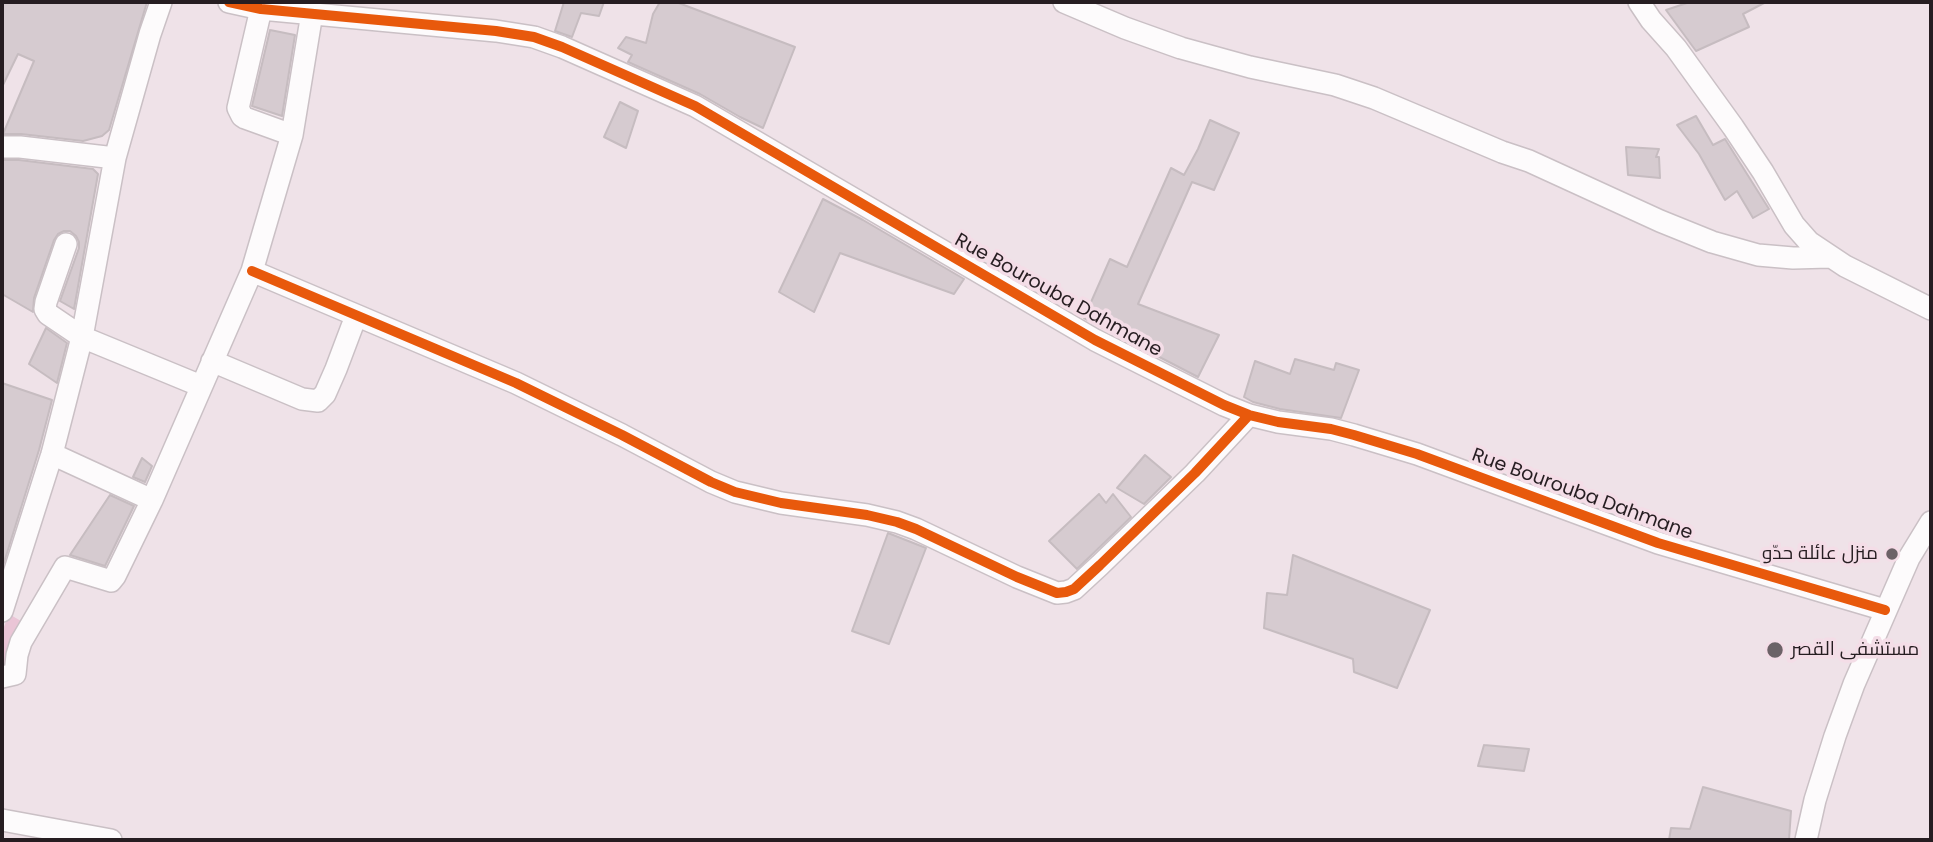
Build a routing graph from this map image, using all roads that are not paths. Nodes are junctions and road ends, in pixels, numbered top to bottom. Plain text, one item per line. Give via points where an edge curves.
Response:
1 (161, 2) edge
2 (229, 2) edge
3 (1064, 2) edge
4 (1639, 2) edge
5 (261, 9) junction
6 (325, 10) edge
7 (292, 135) junction
8 (2, 147) edge
9 (115, 158) junction
10 (66, 244) dead end
11 (1829, 257) junction
12 (252, 271) junction
13 (1931, 309) edge
14 (356, 316) junction
15 (82, 337) junction
16 (212, 361) junction
17 (201, 386) junction
18 (1249, 415) junction
19 (52, 454) junction
20 (152, 500) junction
21 (1931, 522) edge
22 (1885, 610) junction
23 (2, 611) edge
24 (2, 677) edge
25 (2, 820) edge
26 (111, 840) edge
27 (1806, 840) edge

1 - 9 street
2 - 5 street, Rue Bourouba Dahmane
3 - 11 street via 1181,48 1374,98 1529,160 1712,242 1758,254
4 - 11 street via 1737,133 1794,225
5 - 6 street, Rue Bourouba Dahmane
5 - 7 street via 238,108 245,118
6 - 7 street
6 - 18 street, Rue Bourouba Dahmane via 534,37 660,89 1095,340
7 - 12 street
8 - 9 street
9 - 15 street
10 - 15 street via 45,309
11 - 13 street
12 - 14 street
12 - 16 street
14 - 16 street via 325,394 318,401 302,399
14 - 18 street via 516,383 735,492 898,522 1057,593 1074,589 1101,565
15 - 17 street
15 - 19 street
16 - 17 street
17 - 20 street
18 - 22 street, Rue Bourouba Dahmane via 1354,435 1417,454 1657,543
19 - 20 street
19 - 23 street
20 - 24 street via 111,581 65,567 21,642 15,674
21 - 22 street
22 - 27 street via 1835,736
25 - 26 street

